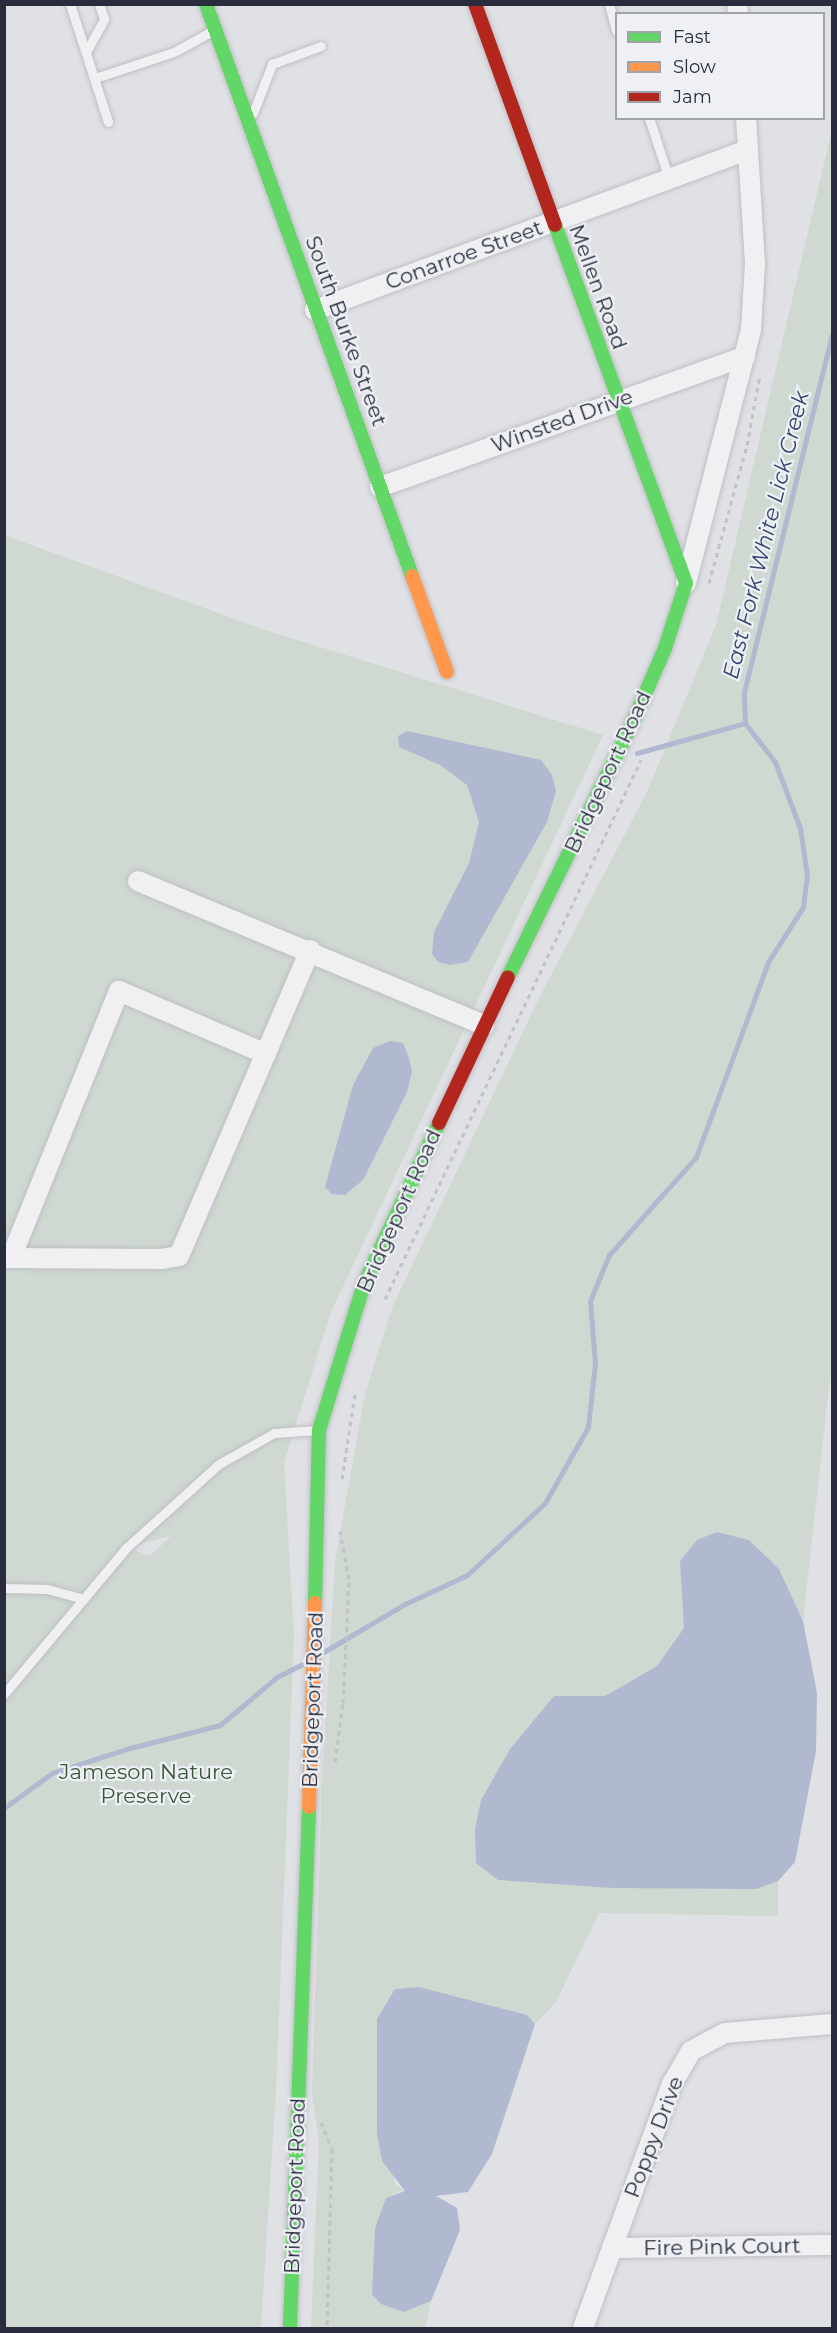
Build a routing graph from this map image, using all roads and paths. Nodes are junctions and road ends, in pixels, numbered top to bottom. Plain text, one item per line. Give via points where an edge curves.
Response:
1 (70, 4) edge
2 (99, 4) edge
3 (206, 4) edge
4 (475, 4) edge
5 (609, 4) edge
6 (615, 27) edge
7 (215, 29) junction
8 (321, 46) dead end
9 (86, 52) junction
10 (95, 78) junction
11 (650, 120) edge
12 (746, 120) edge
13 (108, 122) dead end
14 (249, 124) junction
15 (748, 150) junction
16 (669, 179) junction
17 (552, 222) junction
18 (315, 310) junction
19 (745, 356) junction
20 (617, 402) junction
21 (380, 487) junction
22 (686, 583) junction
23 (447, 672) dead end
24 (633, 779) dead end
25 (138, 881) dead end
26 (310, 950) junction
27 (484, 1025) junction
28 (266, 1054) junction
29 (8, 1258) edge
30 (381, 1308) dead end
31 (357, 1383) dead end
32 (319, 1430) junction
33 (341, 1488) dead end
34 (339, 1527) dead end
35 (4, 1588) edge
36 (84, 1599) junction
37 (4, 1694) edge
38 (334, 1768) dead end
39 (832, 2024) edge
40 (321, 2110) dead end
41 (832, 2245) edge
42 (612, 2248) junction
43 (290, 2328) edge
44 (327, 2328) edge
45 (583, 2328) edge

1 - 9 lane
2 - 9 lane via 104,19
3 - 7 street, South Burke Street
4 - 17 street, Mellen Road
5 - 6 lane
7 - 10 lane via 174,52
7 - 14 street, South Burke Street
8 - 14 lane via 272,64
9 - 10 lane
10 - 13 lane
11 - 16 lane
12 - 15 street, Bridgeport Road
14 - 18 street, South Burke Street
15 - 16 street, Conarroe Street
15 - 19 street, Bridgeport Road via 755,264
16 - 17 street, Conarroe Street
17 - 18 street, Conarroe Street
17 - 20 street, Mellen Road
18 - 21 street, South Burke Street
19 - 20 street, Winsted Drive
19 - 22 street, Bridgeport Road
20 - 21 street, Winsted Drive
20 - 22 street, Mellen Road
21 - 23 street, South Burke Street
22 - 27 street, Bridgeport Road via 665,648 631,726
24 - 30 path via 527,994
25 - 26 street
26 - 27 street
26 - 28 street
27 - 32 street, Bridgeport Road via 364,1284
28 - 29 street via 179,1256
28 - 29 street via 119,991
31 - 33 path
32 - 36 lane via 274,1433 219,1464 126,1548
32 - 43 street, Bridgeport Road
34 - 38 path via 349,1579 343,1703
35 - 36 lane via 47,1589
36 - 37 lane
39 - 42 street, Poppy Drive via 725,2033 691,2052 672,2084
40 - 44 path via 320,2122 332,2149
41 - 42 street, Fire Pink Court
42 - 45 street, Poppy Drive

